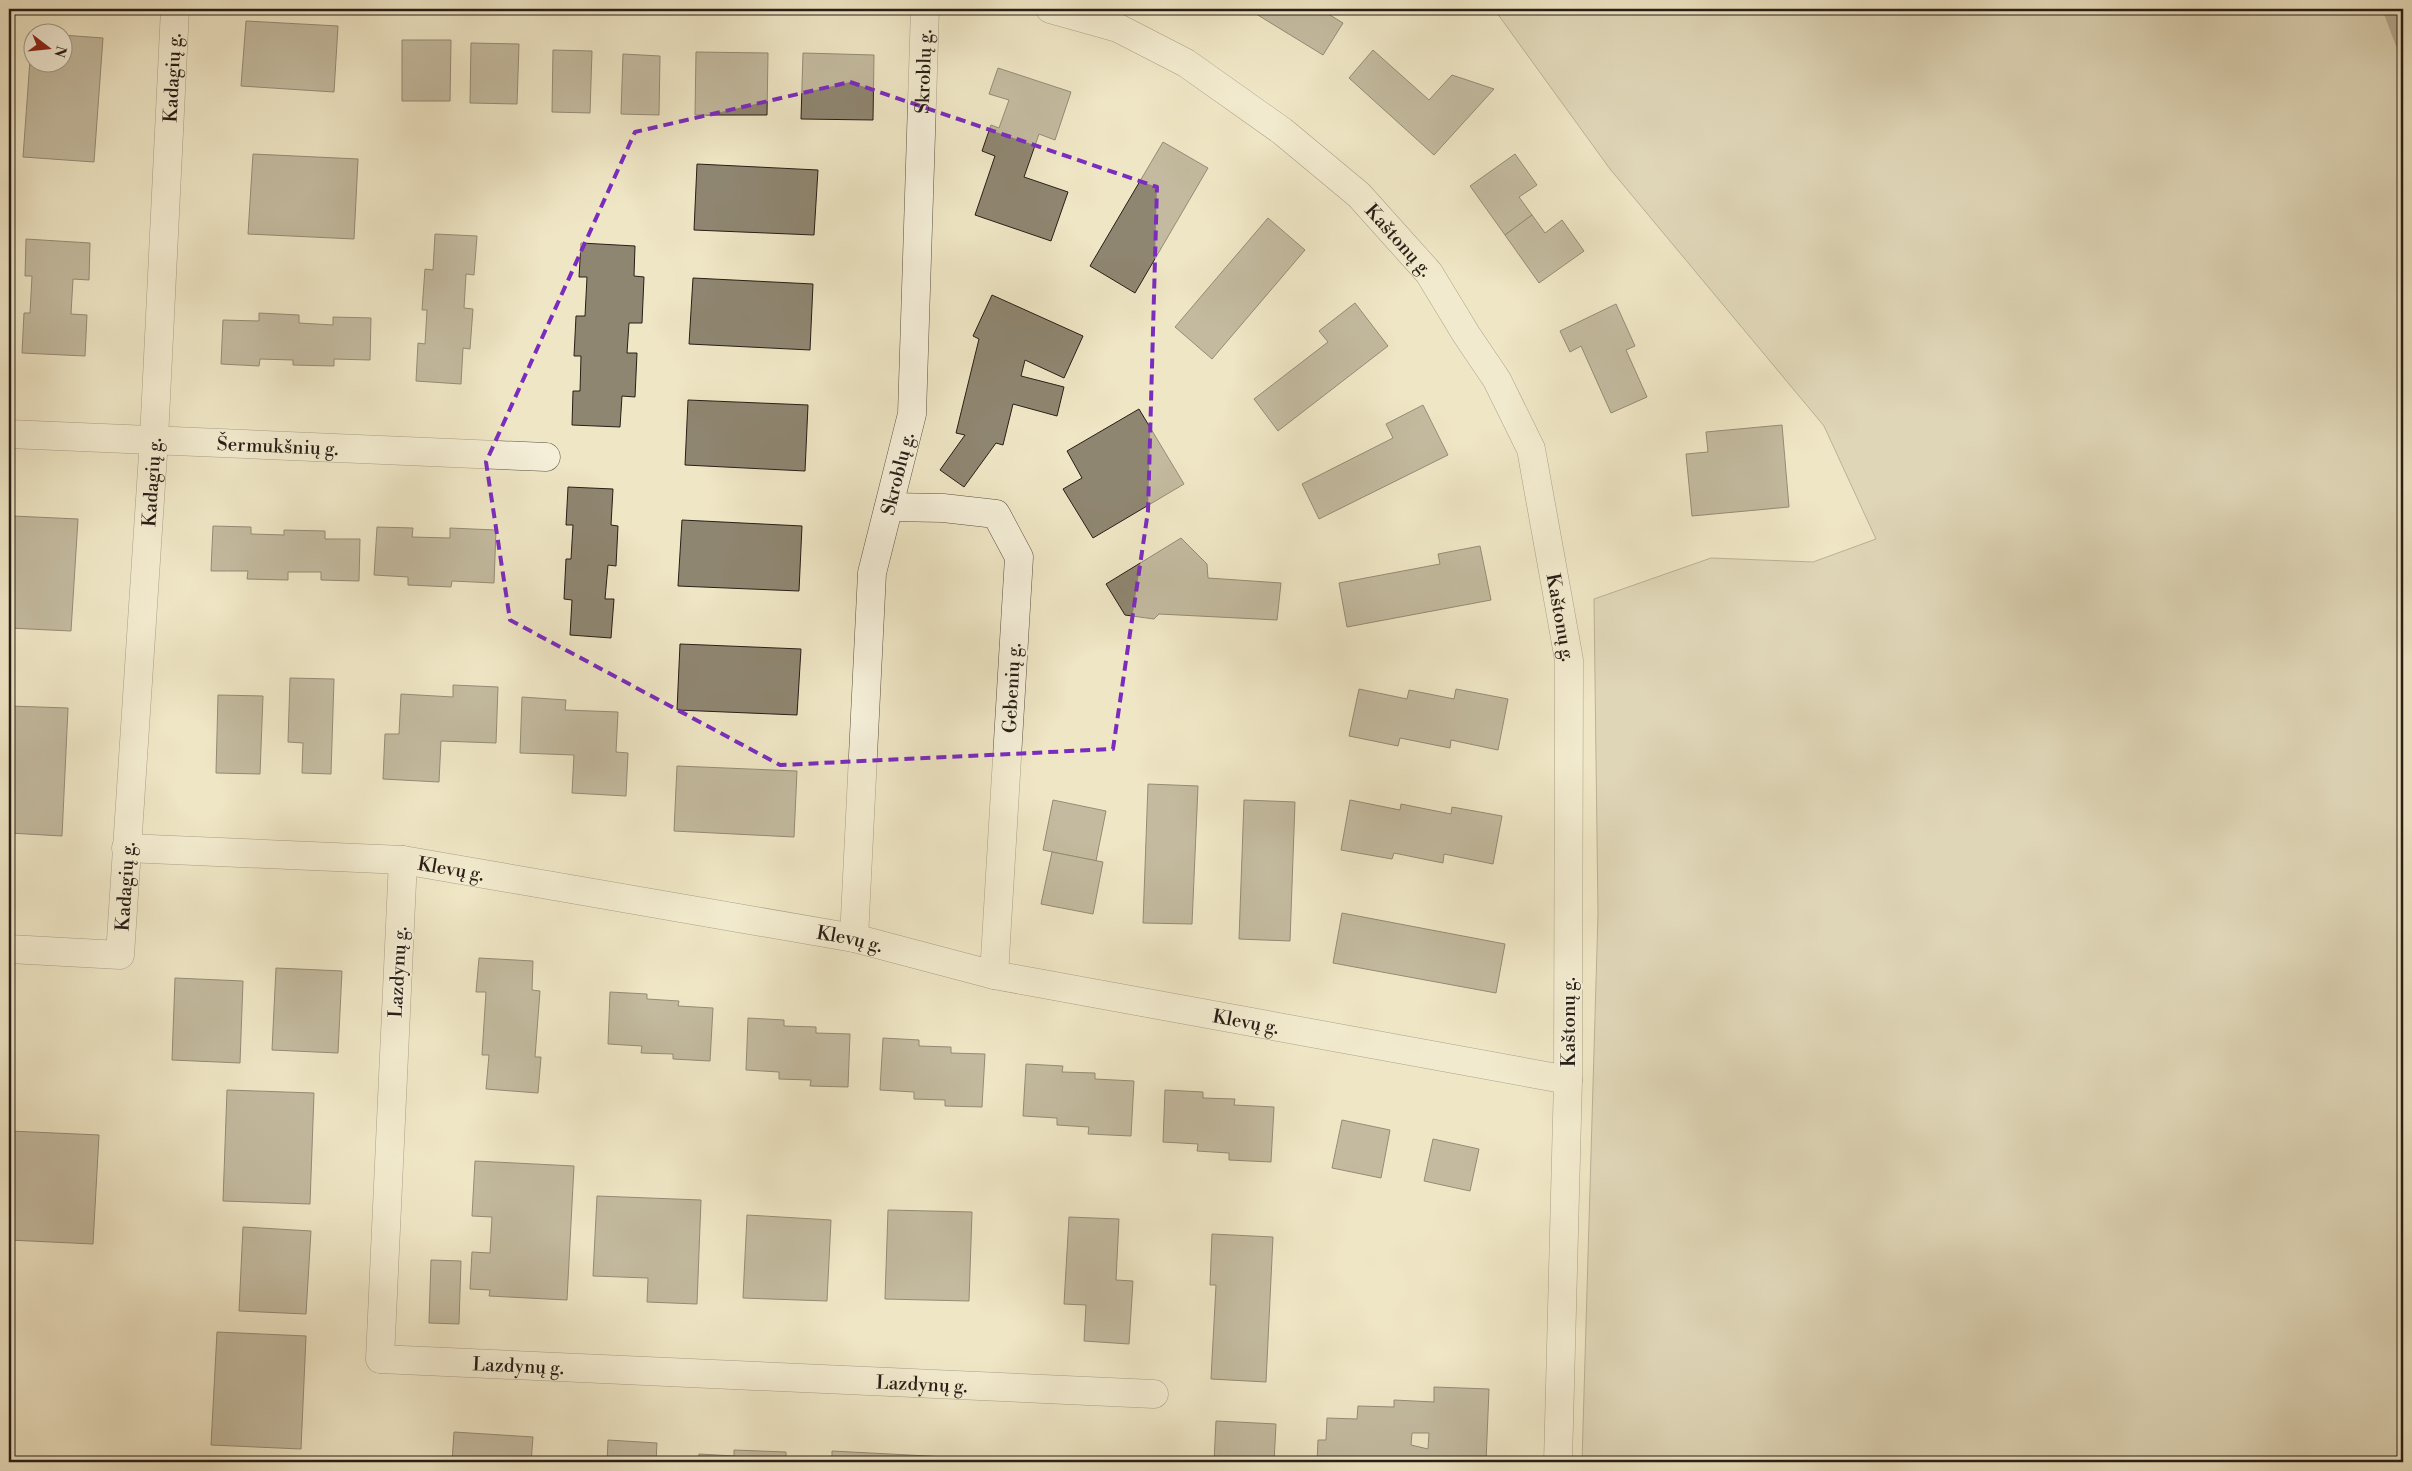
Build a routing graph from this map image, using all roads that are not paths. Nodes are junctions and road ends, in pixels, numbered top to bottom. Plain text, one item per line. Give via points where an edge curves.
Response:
1 (175, 9) edge
2 (925, 9) edge
3 (1050, 9) edge
4 (9, 434) edge
5 (154, 439) junction
6 (546, 457) dead end
7 (889, 507) junction
8 (126, 848) junction
9 (402, 860) junction
10 (854, 938) junction
11 (9, 949) edge
12 (994, 975) junction
13 (1568, 1080) junction
14 (1154, 1394) dead end
15 (1558, 1462) edge

1 - 5 street, Kadagių g.
2 - 7 street, Skroblų g. via 912,414
3 - 13 street, Kaštonų g. via 1118,28 1186,63 1282,131 1359,195 1429,273 1497,380 1531,449 1569,660
4 - 5 street, Šermukšnių g.
5 - 6 street, Šermukšnių g.
5 - 8 street, Kadagių g.
7 - 10 street, Skroblų g. via 872,573
7 - 12 street, Gebenių g. via 943,508 996,514 1019,557
8 - 9 street, Klevų g.
8 - 11 street, Kadagių g. via 120,956
9 - 10 street, Klevų g.
9 - 14 street, Lazdynų g. via 380,1359
10 - 12 street, Klevų g.
12 - 13 street, Klevų g.
13 - 15 street, Kaštonų g.

